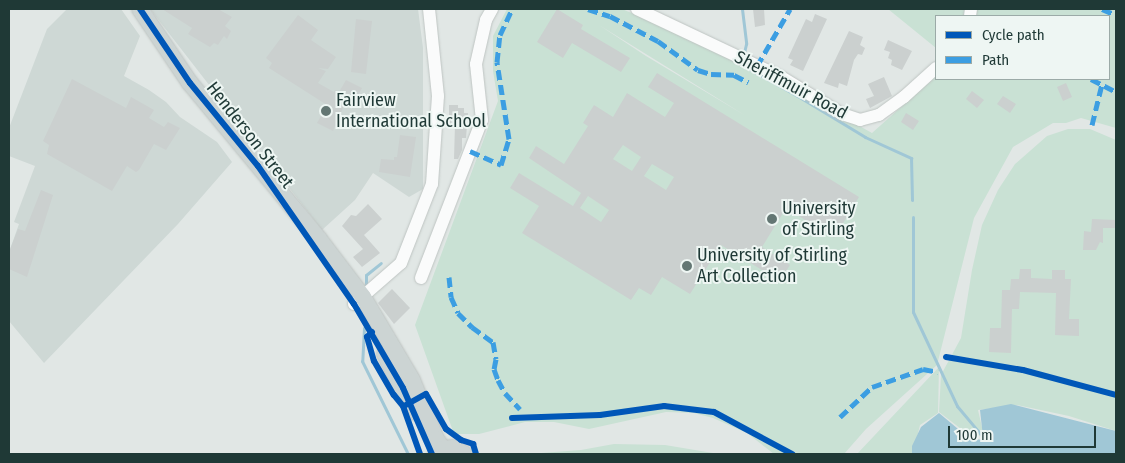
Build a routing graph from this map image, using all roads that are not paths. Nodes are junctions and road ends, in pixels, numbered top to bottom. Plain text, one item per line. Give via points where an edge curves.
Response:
1 (140, 9) edge
2 (429, 9) edge
3 (492, 9) edge
4 (637, 9) edge
5 (935, 69) edge
6 (421, 278) dead end
7 (359, 300) junction
8 (437, 452) edge
9 (464, 454) edge

1 - 7 main road, Henderson Street via 190,83 258,166
2 - 7 street via 438,96 432,184 402,263
3 - 6 street via 486,20 476,64 482,120
4 - 5 street, Sheriffmuir Road via 781,77 842,114 860,120 878,115
7 - 8 main road, Henderson Street via 412,380 436,439
8 - 9 main road via 453,448

